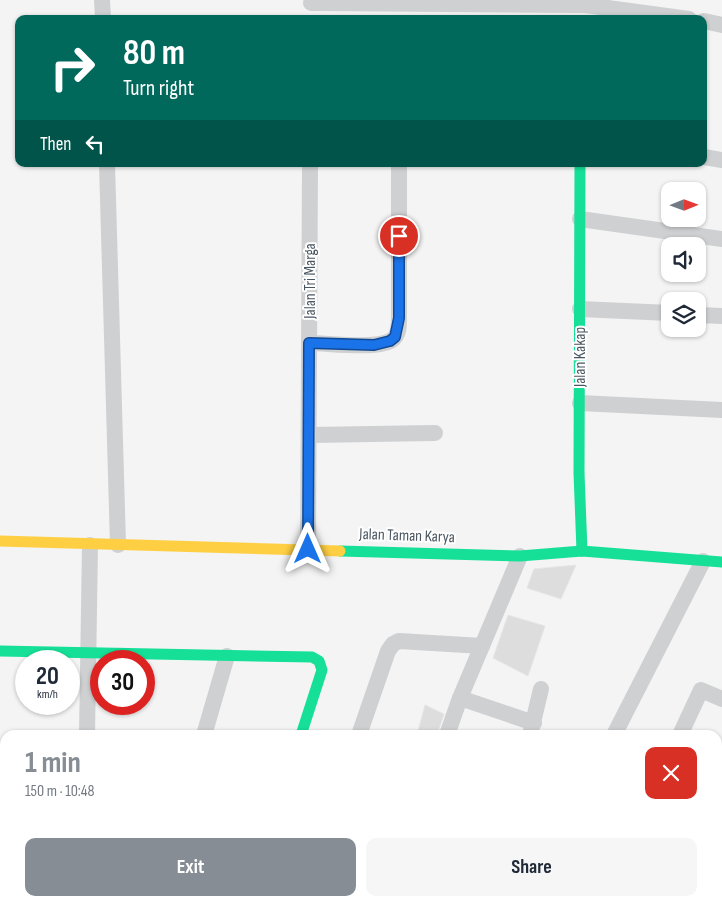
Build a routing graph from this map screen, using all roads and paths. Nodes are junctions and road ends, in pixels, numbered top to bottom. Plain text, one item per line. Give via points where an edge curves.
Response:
1 (102, 0) edge
2 (311, 7) edge
3 (661, 7) edge
4 (585, 8) edge
5 (398, 12) edge
6 (103, 15) edge
7 (680, 15) edge
8 (707, 22) edge
9 (722, 25) edge
10 (707, 158) edge
11 (722, 160) edge
12 (107, 167) edge
13 (310, 167) edge
14 (399, 167) edge
15 (580, 167) edge
16 (580, 220) junction
17 (722, 239) edge
18 (580, 309) junction
19 (661, 314) edge
20 (706, 315) edge
21 (722, 316) edge
22 (309, 343) junction
23 (580, 403) junction
24 (722, 410) edge
25 (435, 433) dead end
26 (309, 435) junction
27 (0, 541) edge
28 (90, 545) junction
29 (118, 545) junction
30 (308, 549) junction
31 (582, 551) junction
32 (520, 556) junction
33 (703, 560) junction
34 (722, 562) edge
35 (482, 646) junction
36 (0, 651) edge
37 (88, 654) junction
38 (227, 656) junction
39 (541, 689) dead end
40 (460, 698) junction
41 (722, 699) edge
42 (532, 729) edge
43 (87, 730) edge
44 (205, 730) edge
45 (303, 730) edge
46 (361, 730) edge
47 (449, 730) edge
48 (617, 730) edge
49 (682, 730) edge

1 - 6 street
2 - 5 street
3 - 4 street
3 - 7 street
4 - 5 street
8 - 9 street
10 - 11 street
12 - 29 street
13 - 22 street, Jalan Tri Marga
14 - 22 street via 397,334 390,341 374,345
15 - 16 street, Jalan Kakap
16 - 17 street
16 - 18 street, Jalan Kakap
18 - 19 street
18 - 23 street, Jalan Kakap
20 - 21 street
22 - 26 street, Jalan Tri Marga
23 - 24 street
23 - 31 street, Jalan Kakap
25 - 26 street
26 - 30 street, Jalan Tri Marga
27 - 28 street, Jalan Taman Karya
28 - 29 street, Jalan Taman Karya
28 - 37 street
29 - 30 street, Jalan Taman Karya
30 - 32 street, Jalan Taman Karya
31 - 32 street, Jalan Taman Karya
31 - 33 street, Jalan Taman Karya
32 - 35 street
33 - 34 street, Jalan Taman Karya
33 - 48 street
35 - 40 street
35 - 46 street via 399,641 393,644
36 - 37 street
37 - 38 street
37 - 43 street
38 - 44 street
38 - 45 street via 312,657 319,662 322,670
39 - 42 street
40 - 42 street
40 - 47 street
41 - 49 street via 701,690

